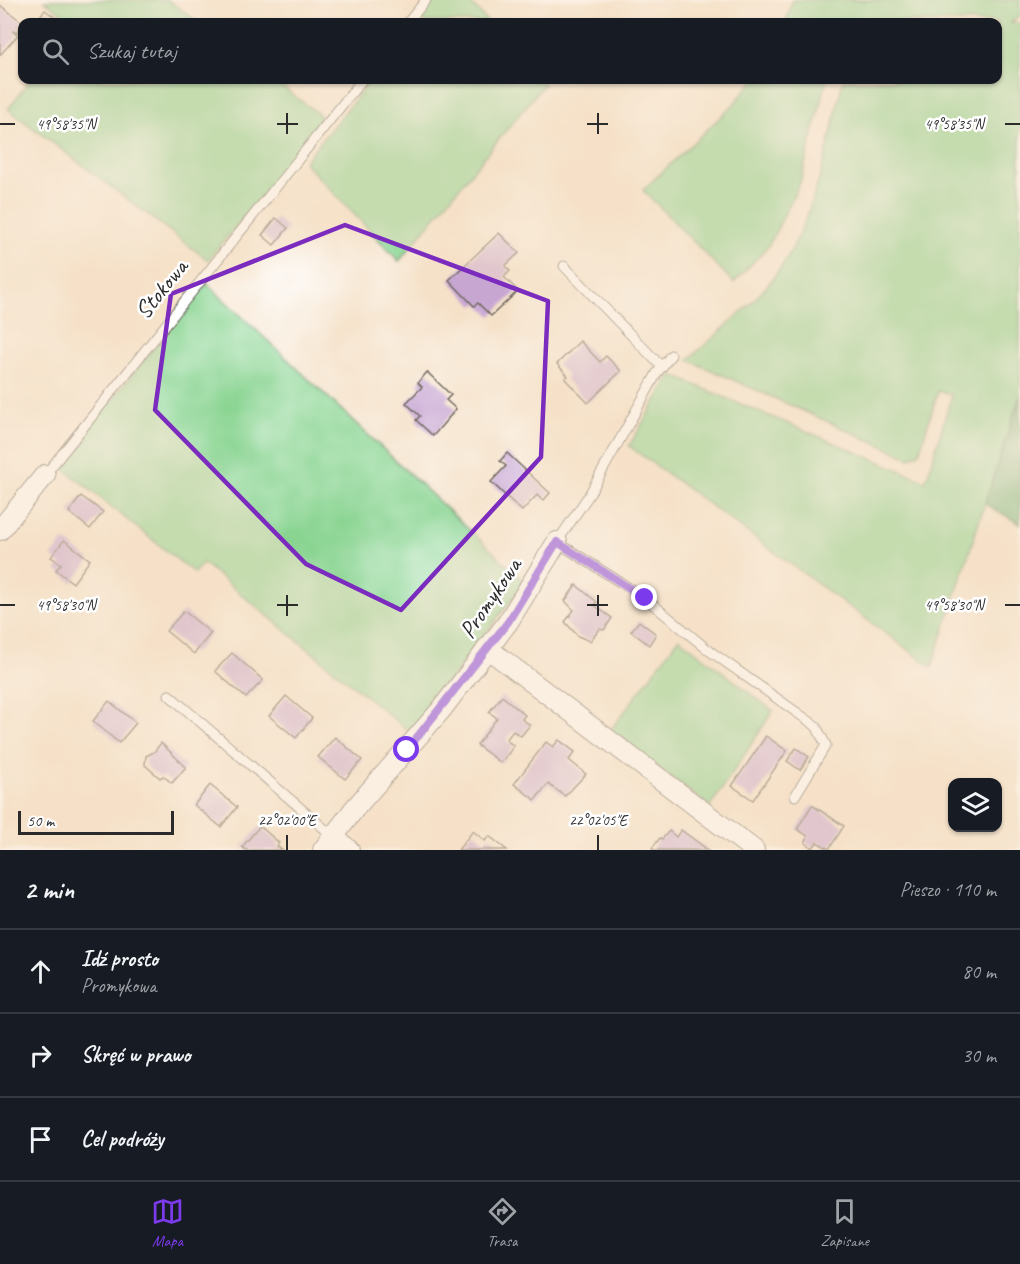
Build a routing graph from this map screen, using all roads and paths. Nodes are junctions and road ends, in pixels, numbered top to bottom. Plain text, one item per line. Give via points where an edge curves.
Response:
1 (426, 0) edge
2 (411, 18) edge
3 (359, 84) edge
4 (564, 266) dead end
5 (671, 355) dead end
6 (662, 367) junction
7 (45, 475) joint
8 (0, 530) edge
9 (557, 542) junction
10 (487, 648) junction
11 (169, 695) dead end
12 (795, 796) dead end
13 (328, 843) edge
14 (350, 850) edge
15 (754, 850) edge

1 - 2 lane
3 - 7 lane, Stokowa
4 - 6 lane
5 - 6 lane, Promykowa
6 - 9 lane, Promykowa
7 - 8 street, Stokowa
9 - 10 street, Promykowa via 508,622
9 - 12 lane via 645,598 707,650 816,726 826,745
10 - 13 street, Promykowa via 441,710
10 - 15 street
11 - 13 lane
13 - 14 street

